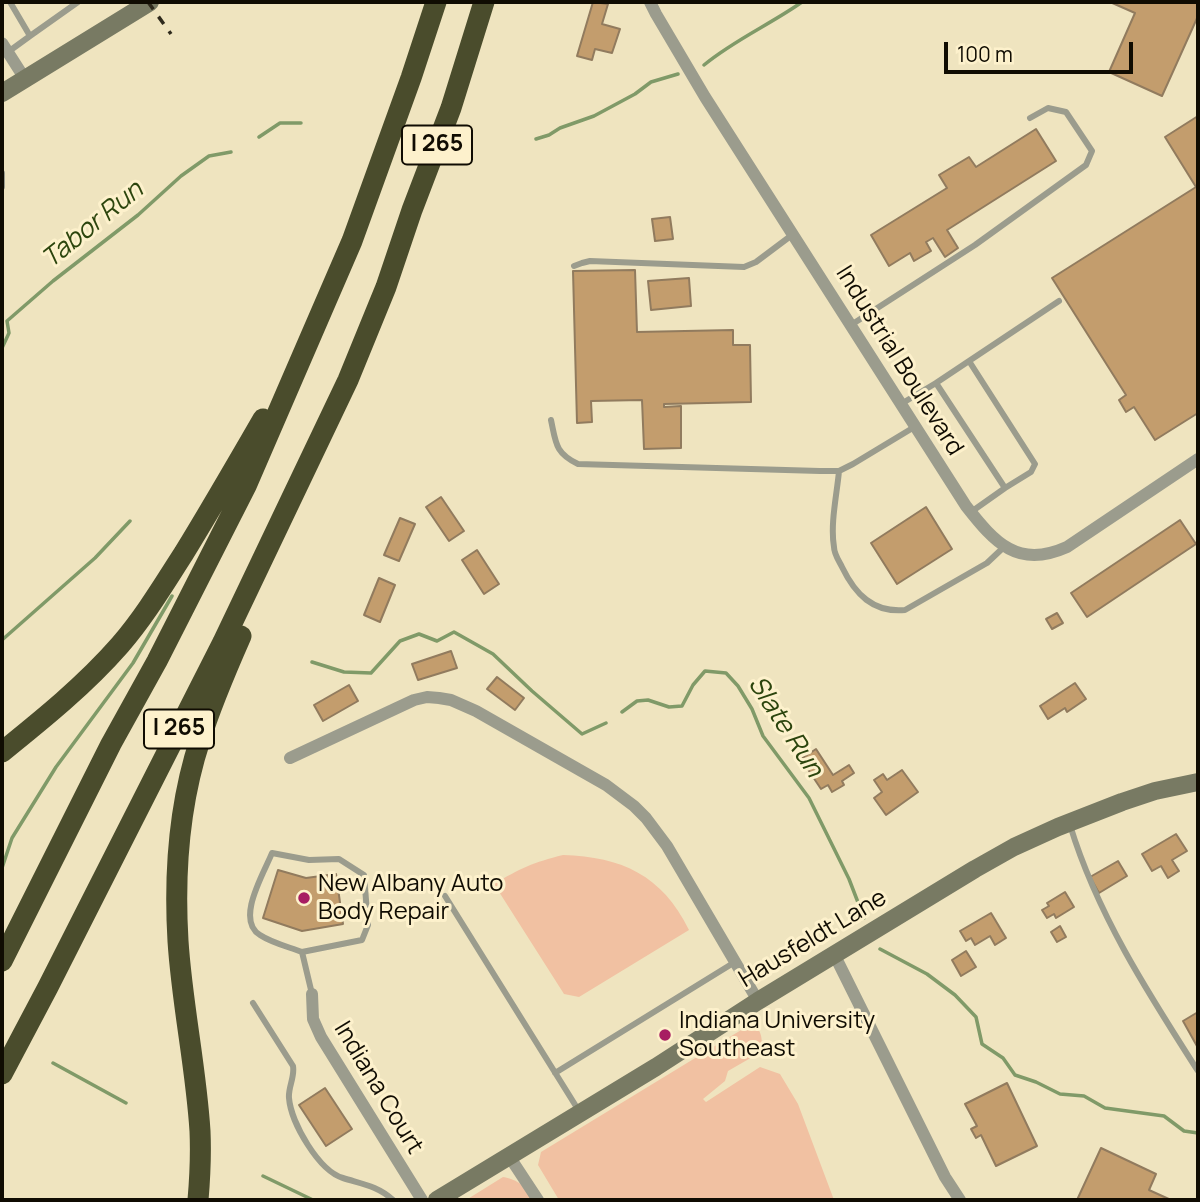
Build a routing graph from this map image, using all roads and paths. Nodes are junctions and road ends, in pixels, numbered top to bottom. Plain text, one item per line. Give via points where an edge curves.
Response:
1 (10, 2) edge
2 (78, 2) edge
3 (150, 2) edge
4 (436, 2) edge
5 (484, 2) edge
6 (650, 2) edge
7 (30, 36) junction
8 (5, 47) edge
9 (25, 79) junction
10 (2, 93) edge
11 (1030, 118) dead end
12 (2, 173) edge
13 (2, 187) edge
14 (793, 234) junction
15 (574, 266) dead end
16 (1059, 302) dead end
17 (851, 326) junction
18 (315, 330) junction
19 (969, 361) junction
20 (936, 383) junction
21 (901, 404) junction
22 (551, 420) dead end
23 (916, 426) junction
24 (1198, 459) edge
25 (308, 466) junction
26 (839, 471) junction
27 (1005, 488) junction
28 (971, 512) junction
29 (1005, 547) junction
30 (2, 752) edge
31 (290, 758) dead end
32 (1198, 782) edge
33 (1069, 823) junction
34 (445, 896) dead end
35 (302, 952) junction
36 (835, 956) junction
37 (2, 961) edge
38 (735, 962) junction
39 (312, 994) joint
40 (758, 1001) junction
41 (253, 1003) dead end
42 (1198, 1071) edge
43 (555, 1073) junction
44 (2, 1074) edge
45 (580, 1112) junction
46 (509, 1156) junction
47 (198, 1200) edge
48 (393, 1200) edge
49 (422, 1200) edge
50 (437, 1200) edge
51 (538, 1200) edge
52 (960, 1200) edge

1 - 7 lane
2 - 7 lane
3 - 9 street
4 - 18 highway, I 265 via 352,241
5 - 25 highway, I 265 via 386,287
6 - 14 street, Industrial Boulevard
7 - 8 lane
8 - 9 street
9 - 10 street
11 - 17 lane via 1048,108 1066,112 1092,151 1086,165
12 - 13 lane
14 - 15 lane via 744,267 590,261
14 - 17 street, Industrial Boulevard
16 - 19 lane
17 - 21 street, Industrial Boulevard
18 - 30 highway via 143,617 96,671
18 - 37 highway, I 265 via 246,486
19 - 20 lane
19 - 27 lane via 1035,464 1031,472
20 - 21 lane
20 - 27 lane
21 - 23 street, Industrial Boulevard
22 - 26 lane via 557,448 578,464
23 - 26 lane
23 - 28 street, Industrial Boulevard
24 - 29 street via 1067,547 1039,556
25 - 44 highway, I 265
25 - 47 highway via 204,729 182,822 177,916 200,1133
26 - 29 lane via 834,550 853,588 881,608 905,610
27 - 28 lane
28 - 29 street, Industrial Boulevard
31 - 38 street via 414,700 452,700 476,711 606,785 634,806 667,846
32 - 33 street, Hausfeldt Lane via 1122,802
33 - 36 street, Hausfeldt Lane via 984,864
33 - 42 lane via 1118,939
34 - 43 lane
35 - 35 lane via 362,940 368,925 363,875 339,859 309,860 272,853 250,905 249,920 258,934
35 - 39 lane
36 - 40 street, Hausfeldt Lane
36 - 52 street
38 - 40 street
38 - 43 lane
39 - 49 street, Indiana Court via 313,1019 321,1037
40 - 45 street, Hausfeldt Lane
41 - 48 lane via 293,1066 291,1107 319,1160 341,1178 376,1187
43 - 45 lane
45 - 46 street, Hausfeldt Lane
46 - 50 street, Hausfeldt Lane
46 - 51 street

